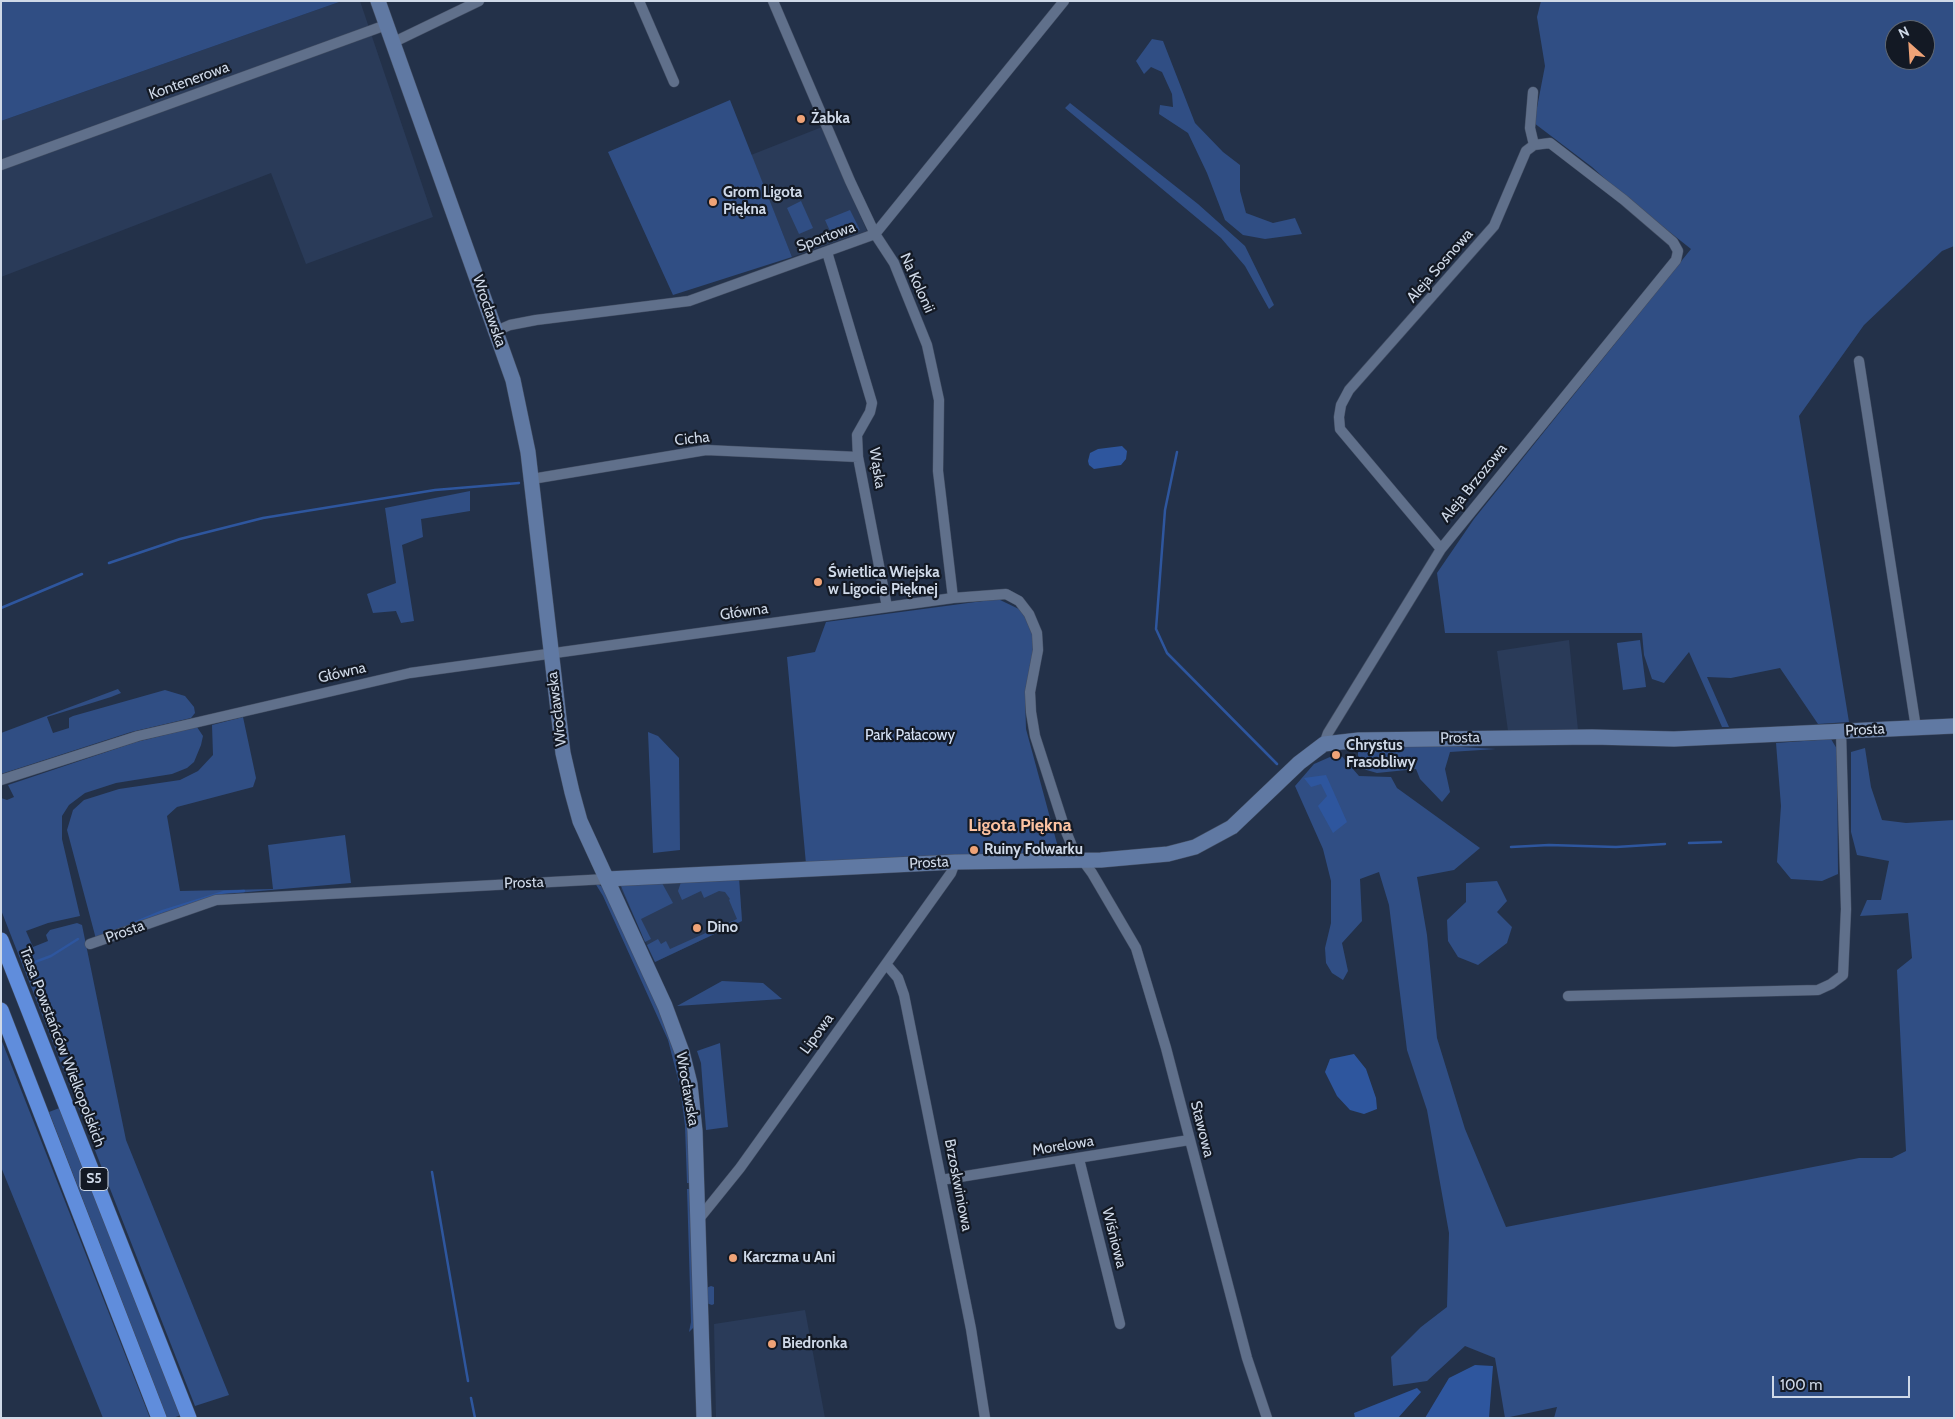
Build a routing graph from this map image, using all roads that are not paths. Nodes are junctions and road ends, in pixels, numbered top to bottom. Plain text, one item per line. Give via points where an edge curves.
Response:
1 (378, 1) edge
2 (479, 1) edge
3 (639, 1) edge
4 (773, 1) edge
5 (1064, 1) edge
6 (386, 25) junction
7 (392, 43) junction
8 (674, 82) dead end
9 (1533, 92) dead end
10 (1534, 145) junction
11 (1, 165) edge
12 (875, 234) junction
13 (827, 252) junction
14 (496, 331) junction
15 (1859, 361) dead end
16 (858, 457) junction
17 (532, 479) junction
18 (1441, 549) junction
19 (953, 598) junction
20 (887, 607) junction
21 (550, 653) junction
22 (1954, 726) edge
23 (1916, 728) junction
24 (1841, 732) junction
25 (1324, 744) junction
26 (2, 780) edge
27 (1082, 860) junction
28 (955, 862) junction
29 (607, 879) junction
30 (1, 940) edge
31 (90, 944) dead end
32 (886, 964) junction
33 (1568, 996) dead end
34 (1, 1010) edge
35 (1189, 1140) junction
36 (1079, 1159) junction
37 (942, 1180) junction
38 (698, 1220) junction
39 (1120, 1324) dead end
40 (159, 1418) edge
41 (189, 1418) edge
42 (704, 1418) edge
43 (985, 1418) edge
44 (1267, 1418) edge

1 - 6 main road, Wrocławska
2 - 7 street
3 - 8 street
4 - 12 street, Na Kolonii
5 - 12 street, Sportowa
6 - 7 main road, Wrocławska
6 - 11 street, Kontenerowa
7 - 14 main road, Wrocławska
9 - 10 street via 1530,128
10 - 18 street, Aleja Sosnowa via 1522,157 1494,226 1349,390 1341,405 1340,429
10 - 18 street, Aleja Brzozowa via 1550,143 1673,242 1678,252 1676,260
12 - 13 street, Sportowa
12 - 19 street, Na Kolonii via 894,263 927,345 936,380 938,471
13 - 14 street, Sportowa via 689,301 536,320
13 - 16 street, Wąska via 872,403 857,435
14 - 17 main road, Wrocławska via 513,380
15 - 23 street
16 - 17 street, Cicha via 706,450
16 - 20 street, Wąska
17 - 21 main road, Wrocławska
18 - 25 street, Aleja Brzozowa
19 - 20 street, Główna
19 - 27 street, Główna via 1006,594 1019,601 1029,614 1037,633 1038,650 1030,692 1035,736 1065,829
20 - 21 street, Główna
21 - 26 street, Główna via 410,673 204,720 138,736
21 - 29 main road, Wrocławska via 563,753 572,792 580,820
22 - 23 main road, Prosta
23 - 24 main road, Prosta
24 - 25 main road, Prosta via 1674,739 1572,737 1375,740
24 - 33 street via 1846,909 1843,974 1818,990
25 - 27 main road, Prosta via 1298,763 1232,828 1210,840 1195,847 1152,856
27 - 28 main road, Prosta
27 - 35 street, Stawowa via 1136,948
28 - 29 main road, Prosta
28 - 32 street, Lipowa via 951,873
29 - 31 street, Prosta via 216,900
29 - 38 main road, Wrocławska via 668,1012 682,1052 690,1084 694,1124
30 - 41 highway, Trasa Powstańców Wielkopolskich / S5
32 - 37 street, Brzoskwiniowa via 898,978 904,995
32 - 38 street, Lipowa via 740,1168
34 - 40 highway, S5
35 - 36 street, Morelowa
35 - 44 street, Stawowa
36 - 37 street, Morelowa
36 - 39 street, Wiśniowa
37 - 43 street, Brzoskwiniowa
38 - 42 main road, Wrocławska

